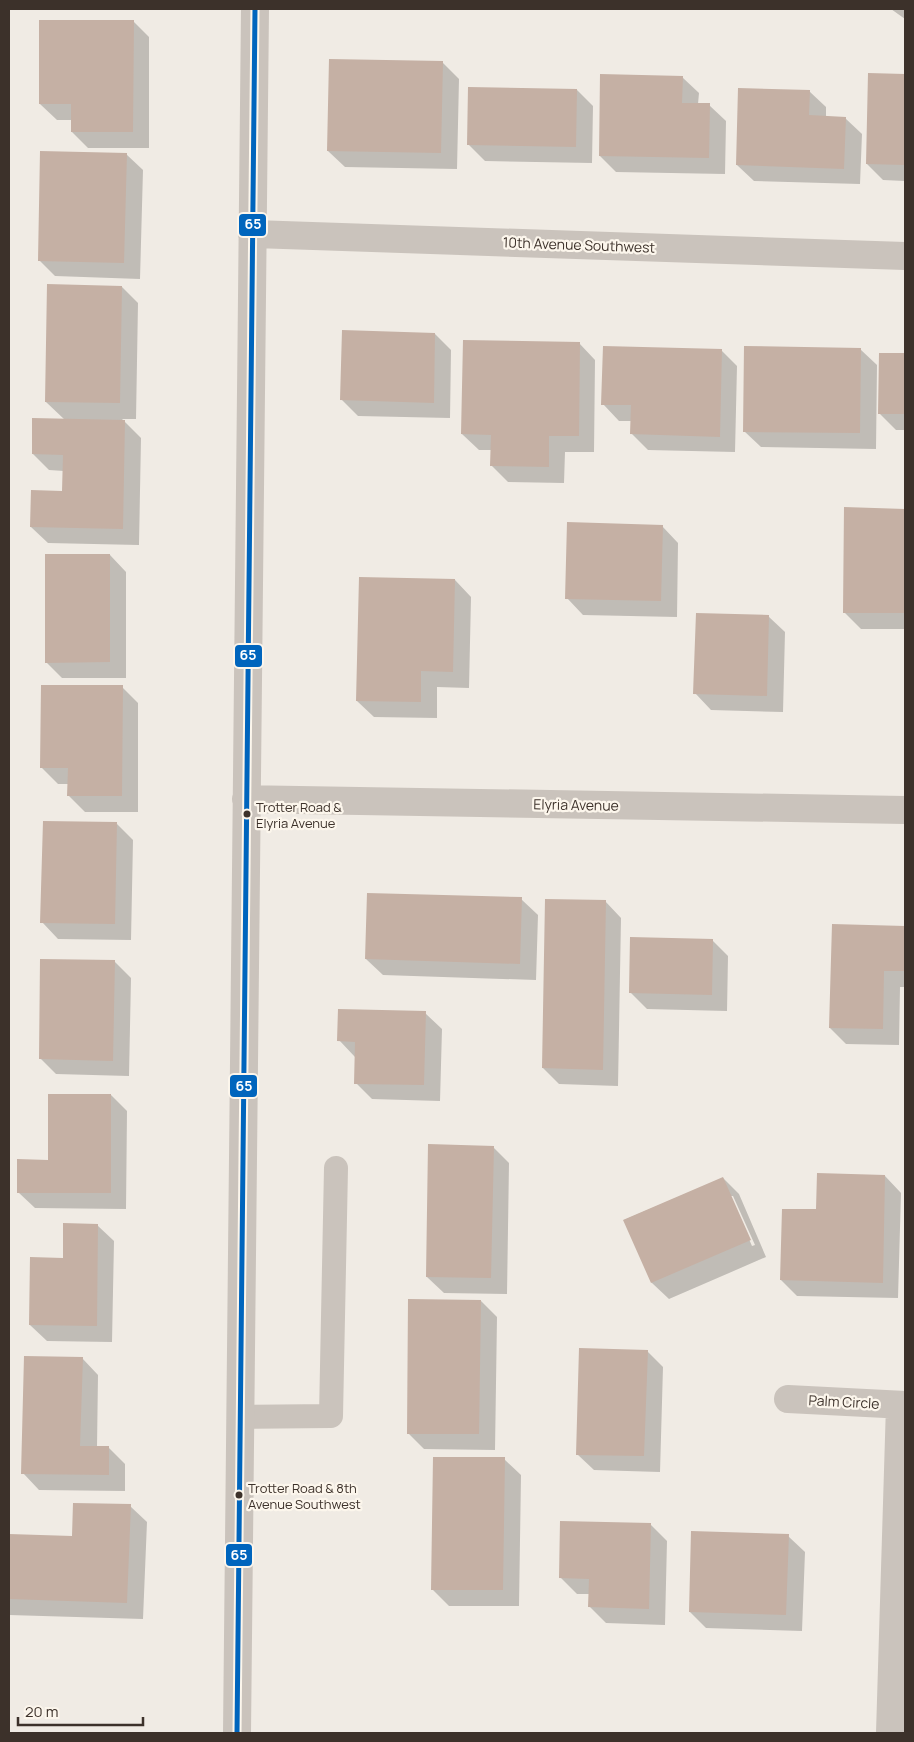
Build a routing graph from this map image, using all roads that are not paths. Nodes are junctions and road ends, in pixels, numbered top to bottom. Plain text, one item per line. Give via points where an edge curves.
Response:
1 (254, 9) edge
2 (252, 234) junction
3 (905, 256) edge
4 (246, 799) junction
5 (905, 810) edge
6 (336, 1168) dead end
7 (788, 1399) dead end
8 (903, 1405) edge
9 (240, 1417) junction
10 (237, 1733) edge
11 (890, 1733) edge

1 - 2 street
2 - 3 street, 10th Avenue Southwest
2 - 4 street
4 - 5 street, Elyria Avenue
4 - 9 street
6 - 9 lane via 331,1416
7 - 8 street, Palm Circle
8 - 11 street, Palm Circle
9 - 10 street

